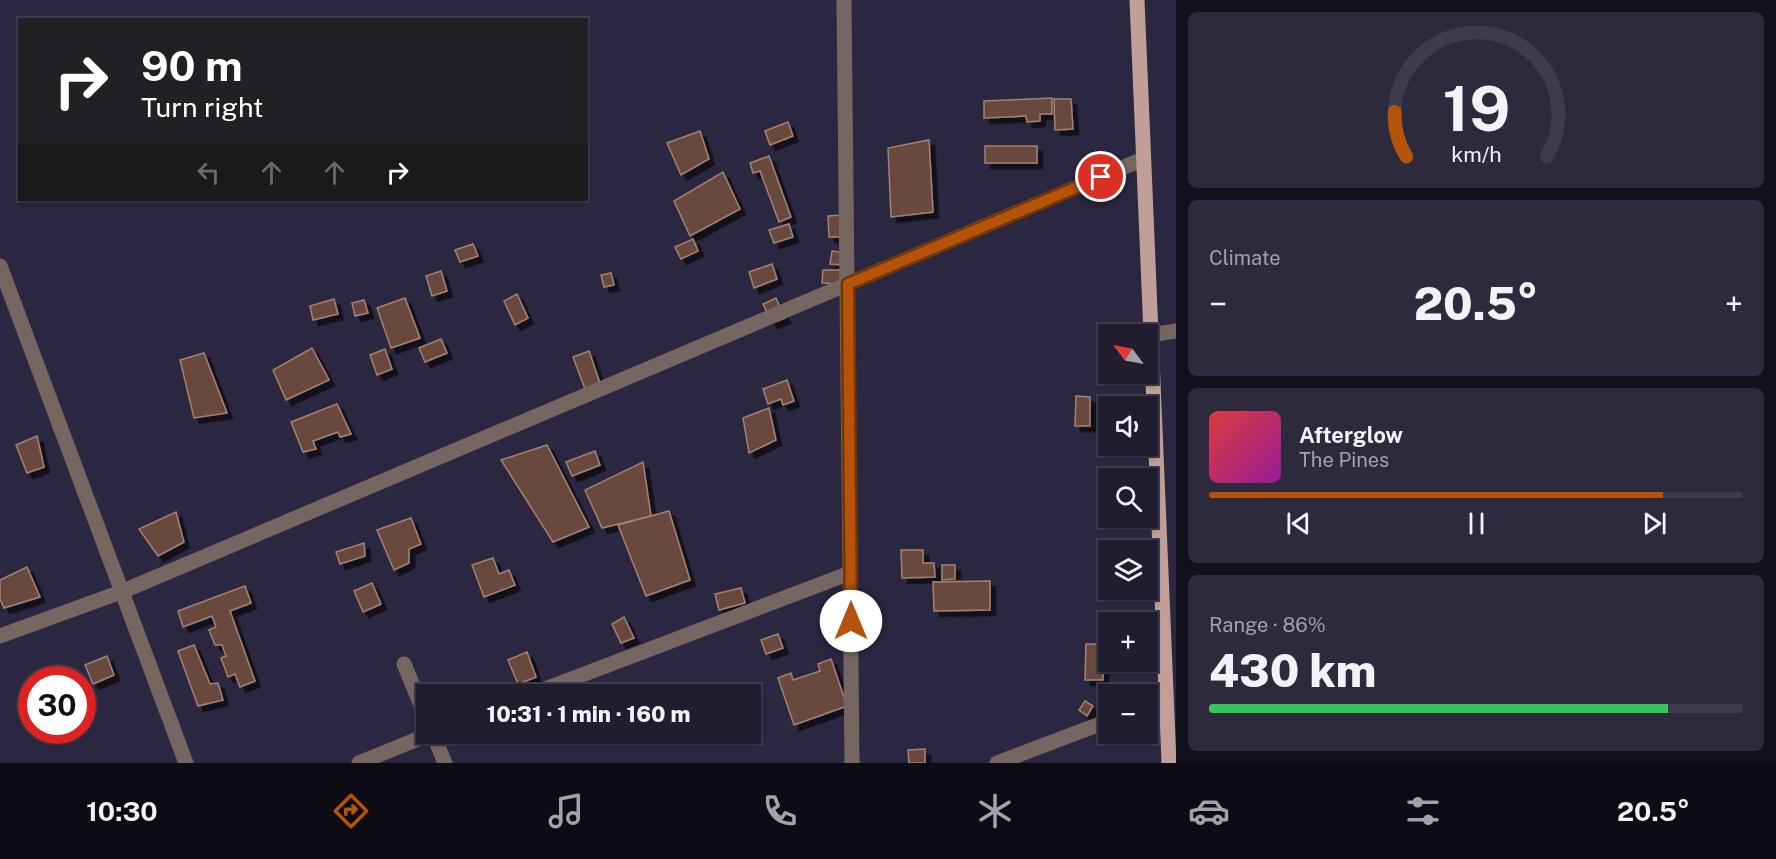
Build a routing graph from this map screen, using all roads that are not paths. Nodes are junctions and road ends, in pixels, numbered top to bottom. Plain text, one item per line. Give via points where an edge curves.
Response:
1 (844, 0) edge
2 (1137, 0) edge
3 (1143, 159) junction
4 (0, 266) edge
5 (848, 284) junction
6 (1150, 324) edge
7 (1176, 331) edge
8 (1158, 334) edge
9 (1152, 384) edge
10 (850, 573) junction
11 (121, 592) junction
12 (0, 636) edge
13 (404, 664) dead end
14 (558, 684) edge
15 (416, 693) edge
16 (1166, 699) junction
17 (1158, 702) edge
18 (1098, 725) edge
19 (416, 740) edge
20 (436, 744) edge
21 (186, 763) edge
22 (359, 763) edge
23 (445, 763) edge
24 (852, 763) edge
25 (997, 763) edge
26 (1169, 763) edge

1 - 5 street
2 - 3 main road
3 - 5 street
3 - 6 main road
4 - 11 street
5 - 10 street
5 - 11 street
7 - 8 street
9 - 16 main road
10 - 14 street
10 - 24 street
11 - 12 street
11 - 21 street
13 - 15 street
16 - 17 street
16 - 26 main road
18 - 25 street
19 - 22 street
20 - 23 street

